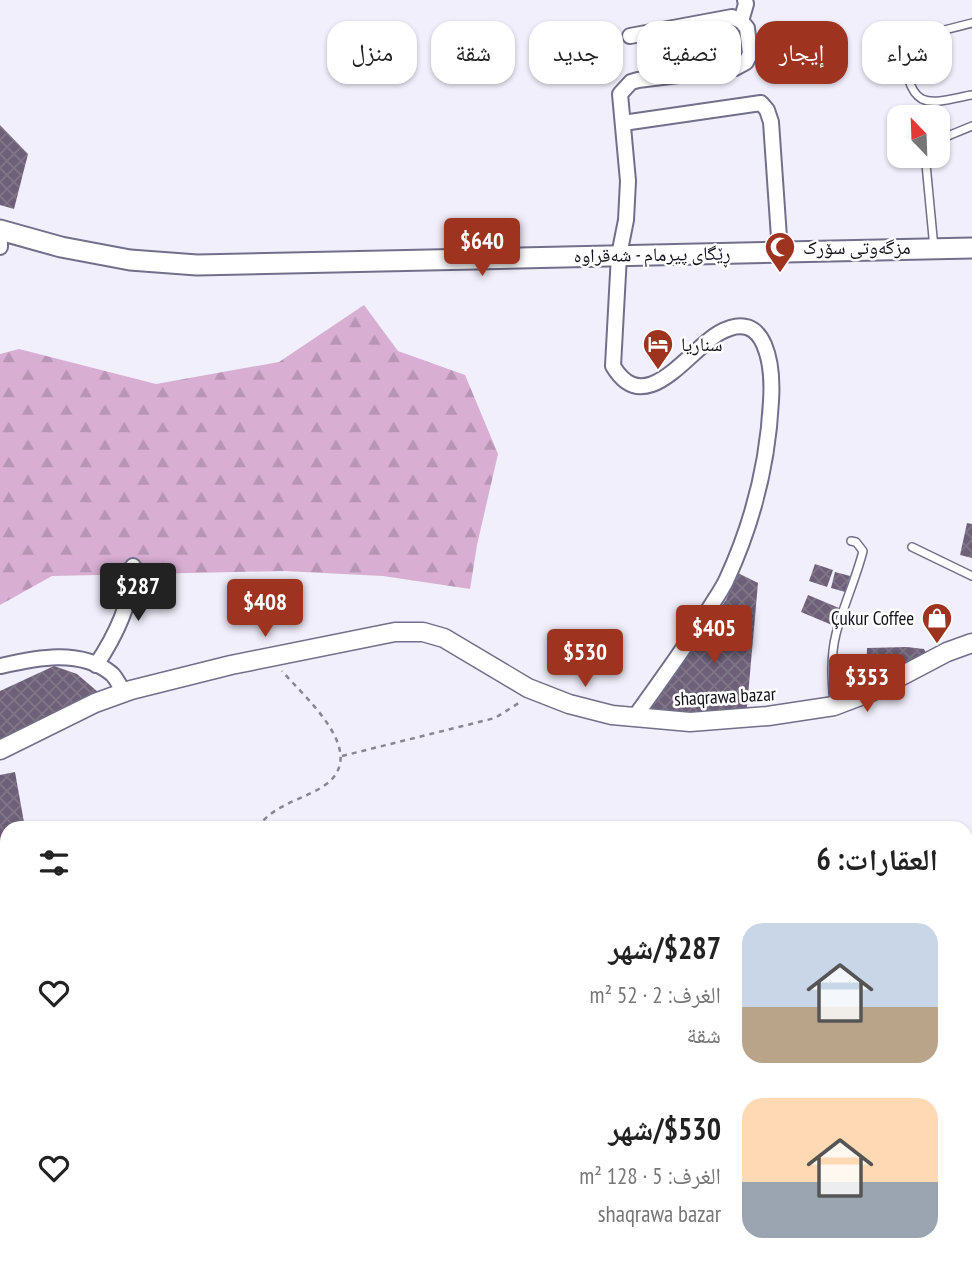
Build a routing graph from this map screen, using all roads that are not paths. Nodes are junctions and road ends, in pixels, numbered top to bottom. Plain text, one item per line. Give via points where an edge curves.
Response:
1 (746, 0) edge
2 (715, 21) edge
3 (741, 21) junction
4 (972, 23) edge
5 (637, 35) edge
6 (630, 36) dead end
7 (741, 65) edge
8 (637, 81) edge
9 (972, 95) edge
10 (623, 123) junction
11 (972, 126) edge
12 (950, 135) edge
13 (926, 168) edge
14 (0, 230) edge
15 (972, 248) edge
16 (934, 249) junction
17 (780, 252) junction
18 (619, 255) junction
19 (851, 541) dead end
20 (912, 547) dead end
21 (133, 566) dead end
22 (972, 576) edge
23 (972, 643) edge
24 (96, 665) junction
25 (1, 666) edge
26 (124, 692) junction
27 (834, 706) junction
28 (634, 718) junction
29 (0, 750) edge

1 - 3 street
2 - 3 street
3 - 7 street via 747,28 750,54
4 - 9 lane via 913,38 906,51 912,89 921,99
5 - 6 street
8 - 10 street via 620,94
10 - 17 street via 761,103 771,122
10 - 18 street via 628,181
11 - 12 lane
13 - 16 lane
14 - 18 main road, ڕێگای پیرمام - شەقراوە via 130,261 197,265
15 - 16 main road, ڕێگای پیرمام - شەقراوە
16 - 17 main road, ڕێگای پیرمام - شەقراوە
17 - 18 main road, ڕێگای پیرمام - شەقراوە
18 - 28 street via 613,366 619,377 628,384 657,383 719,333 744,328 766,346 772,382 769,439 749,524 726,583
19 - 27 lane via 863,551 835,635 831,668
20 - 22 lane
21 - 24 street via 123,615
23 - 27 street, shaqrawa bazar
24 - 25 street via 60,656
24 - 26 street via 113,675
26 - 28 street, shaqrawa bazar via 395,632 423,632 444,638 528,688 590,710
26 - 29 street, shaqrawa bazar
27 - 28 street, shaqrawa bazar via 690,722

